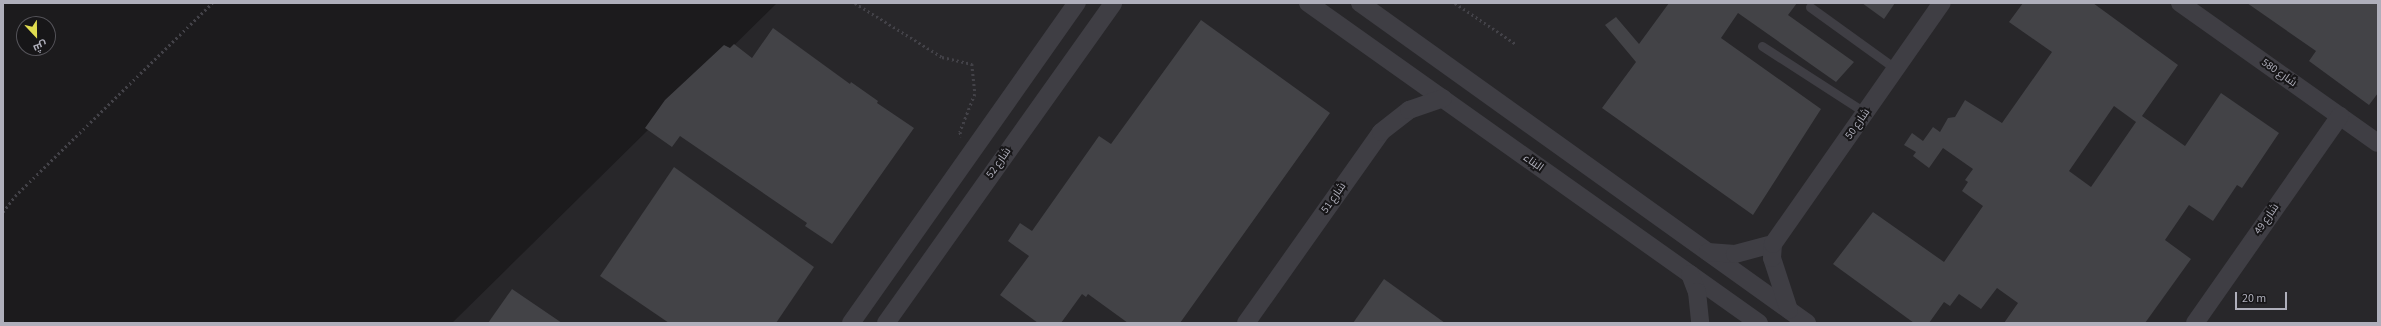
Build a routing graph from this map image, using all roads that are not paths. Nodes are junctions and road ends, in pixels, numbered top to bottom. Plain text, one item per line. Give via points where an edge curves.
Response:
1 (1077, 3) edge
2 (1113, 3) edge
3 (1308, 3) edge
4 (1360, 3) edge
5 (1942, 3) edge
6 (2180, 3) edge
7 (1810, 7) dead end
8 (1762, 46) dead end
9 (1896, 69) junction
10 (1443, 98) junction
11 (1866, 113) junction
12 (2340, 116) junction
13 (2378, 143) edge
14 (1773, 244) junction
15 (1708, 252) junction
16 (1690, 274) junction
17 (1789, 310) junction
18 (851, 323) edge
19 (886, 323) edge
20 (1246, 323) edge
21 (1700, 323) edge
22 (1758, 323) edge
23 (1807, 323) edge
24 (2195, 323) edge

1 - 18 street
2 - 19 street, شارع 52
3 - 10 street, البناء
4 - 15 street
5 - 9 street, شارع 50
6 - 12 street, شارع 580
7 - 9 lane
8 - 11 lane
9 - 11 street, شارع 50
10 - 16 street, البناء
10 - 20 street, شارع 51 via 1409,110 1381,132
11 - 14 street, شارع 50
12 - 13 street, شارع 580
12 - 24 street, شارع 49
14 - 15 street via 1735,254
14 - 17 street via 1772,258
15 - 17 street
16 - 21 street via 1697,292
16 - 22 street, البناء
17 - 23 street

